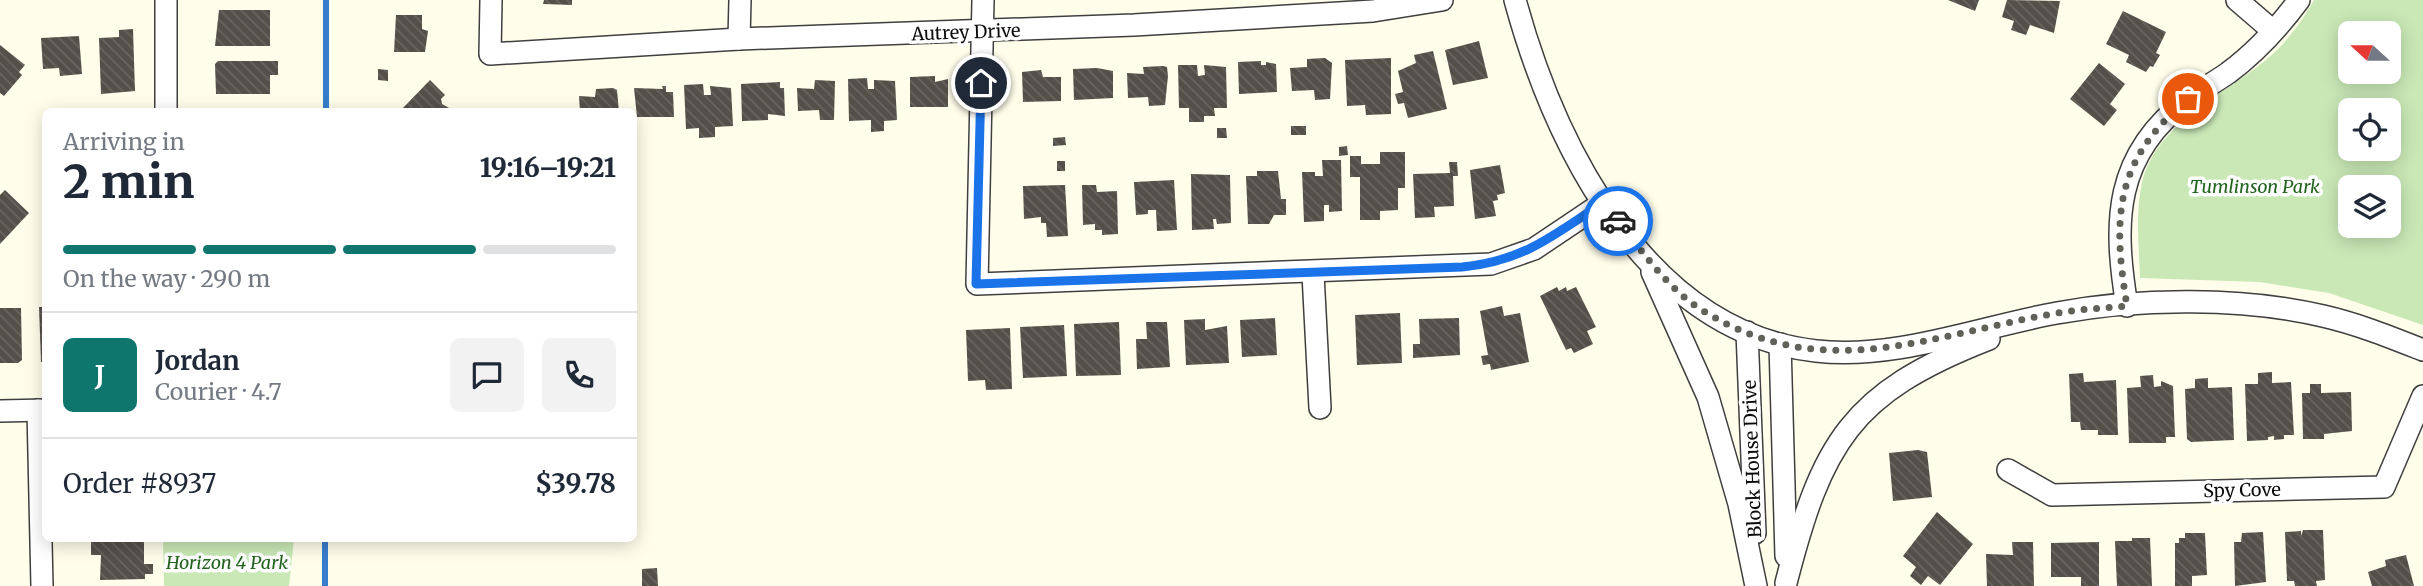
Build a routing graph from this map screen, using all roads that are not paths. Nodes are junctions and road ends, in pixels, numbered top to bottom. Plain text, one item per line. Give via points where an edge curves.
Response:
1 (166, 0) edge
2 (491, 0) edge
3 (740, 0) edge
4 (983, 0) edge
5 (1442, 0) edge
6 (1515, 0) edge
7 (2237, 0) edge
8 (2299, 0) edge
9 (2273, 31) junction
10 (982, 32) junction
11 (739, 39) junction
12 (166, 108) edge
13 (1604, 202) junction
14 (1644, 254) junction
15 (1313, 274) junction
16 (2127, 306) junction
17 (2058, 313) junction
18 (1748, 332) junction
19 (1780, 344) junction
20 (2423, 350) edge
21 (2423, 396) edge
22 (1320, 408) dead end
23 (42, 410) edge
24 (0, 411) edge
25 (2008, 470) dead end
26 (1786, 584) edge
27 (42, 586) edge
28 (1756, 586) edge

1 - 12 street
2 - 11 street, Autrey Drive via 490,54
3 - 11 street
4 - 10 street
5 - 10 street, Autrey Drive via 1373,11
6 - 13 street via 1549,104 1572,153
7 - 9 street
8 - 9 street
9 - 16 street via 2250,56 2163,120 2144,143 2128,176 2118,225
10 - 11 street, Autrey Drive
10 - 15 street via 976,284
13 - 14 street
13 - 15 street via 1534,249 1491,264
14 - 18 street via 1701,310
14 - 28 street via 1708,397 1739,504
15 - 22 street
16 - 17 street
16 - 20 street via 2187,303 2320,316
17 - 19 street via 1853,352
17 - 26 street via 1937,359 1860,413 1822,469
18 - 19 street
18 - 28 street, Block House Drive
19 - 26 street, Block House Drive
21 - 25 street, Spy Cove via 2385,487 2052,495
23 - 24 street
23 - 27 street

